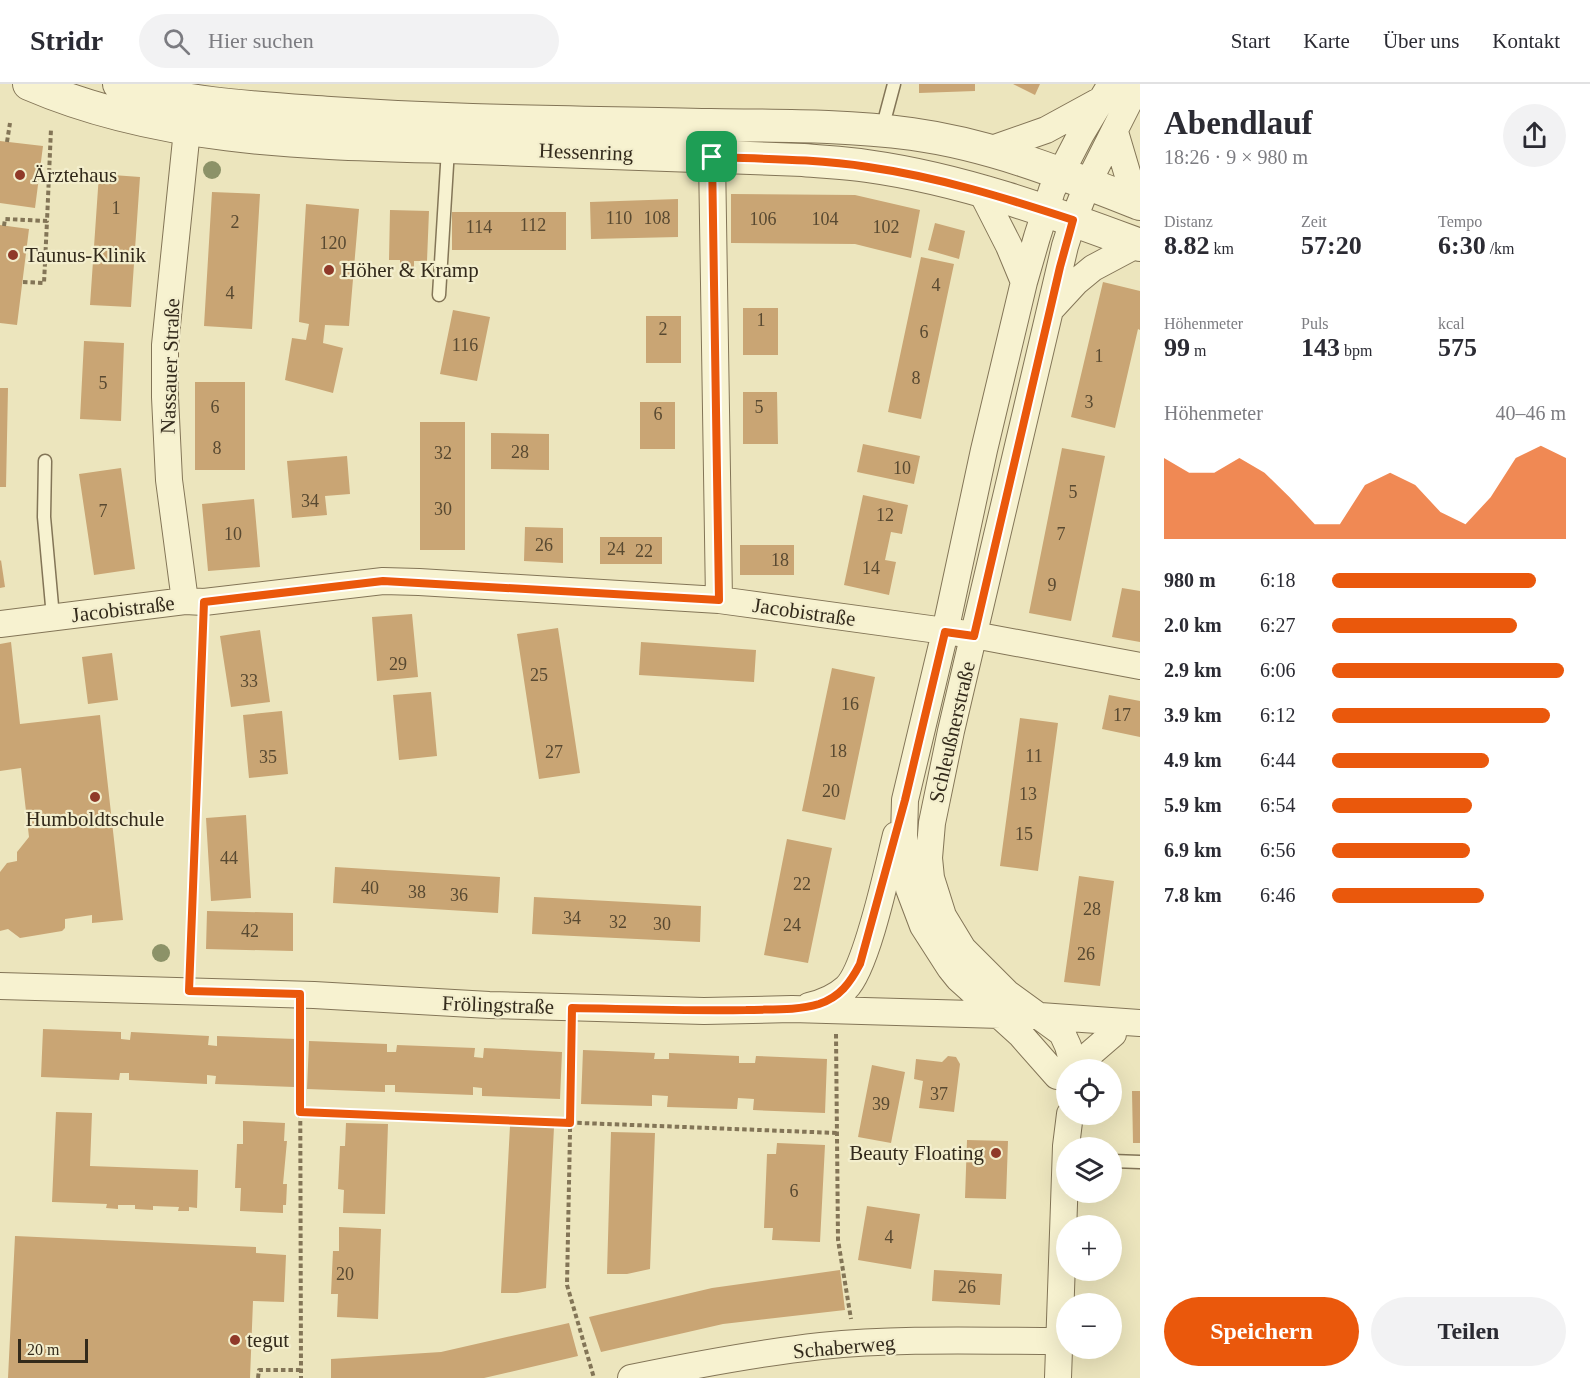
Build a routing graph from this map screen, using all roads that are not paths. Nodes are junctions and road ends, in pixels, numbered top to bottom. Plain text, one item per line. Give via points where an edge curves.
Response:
1 (29, 84) edge
2 (119, 84) edge
3 (894, 84) edge
4 (1138, 84) edge
5 (1106, 92) edge
6 (187, 130) junction
7 (882, 131) junction
8 (1115, 132) junction
9 (448, 147) junction
10 (989, 150) junction
11 (712, 157) junction
12 (1074, 178) junction
13 (981, 191) junction
14 (1140, 198) edge
15 (1140, 204) edge
16 (1059, 216) junction
17 (1139, 245) edge
18 (1024, 282) junction
19 (439, 295) dead end
20 (1050, 310) junction
21 (45, 461) dead end
22 (719, 600) junction
23 (194, 602) junction
24 (53, 618) junction
25 (0, 624) edge
26 (945, 632) junction
27 (974, 636) junction
28 (1140, 666) edge
29 (905, 800) junction
30 (0, 986) edge
31 (792, 1009) junction
32 (997, 1014) junction
33 (1040, 1016) junction
34 (1140, 1023) edge
35 (1108, 1028) junction
36 (1062, 1033) junction
37 (1140, 1035) edge
38 (1058, 1059) edge
39 (1083, 1059) edge
40 (1056, 1064) edge
41 (1122, 1161) edge
42 (1140, 1162) edge
43 (1065, 1203) edge
44 (1062, 1293) edge
45 (1056, 1341) edge
46 (1059, 1359) edge
47 (631, 1378) edge
48 (1058, 1378) edge

1 - 6 street, Hessenring via 61,98
2 - 7 street, Hessenring via 213,104 400,118
3 - 7 lane
4 - 8 street
5 - 10 street via 1046,130
5 - 12 street via 1081,134
6 - 9 street, Hessenring via 328,144
6 - 23 street, Nassauer Straße via 165,366 169,480
7 - 10 street, Hessenring
8 - 12 street
8 - 14 street via 1129,179
9 - 11 street, Hessenring
9 - 19 lane
10 - 12 street, Hessenring
11 - 13 street, Hessenring via 867,166
11 - 22 street
12 - 15 street, Hessenring
12 - 16 street, Schleußnerstraße
13 - 16 street, Hessenring
13 - 18 street
16 - 17 street, Hessenring
16 - 18 street, Schleußnerstraße
16 - 20 street, Schleußnerstraße
17 - 20 street, Schleußnerstraße via 1093,268
18 - 26 street, Schleußnerstraße
20 - 27 street, Schleußnerstraße
21 - 24 lane via 44,517
22 - 23 street, Jacobistraße via 383,581
22 - 26 street, Jacobistraße
23 - 24 street, Jacobistraße
24 - 25 street, Jacobistraße
26 - 27 street, Jacobistraße
26 - 29 street, Schleußnerstraße
27 - 28 street, Jacobistraße
27 - 33 street, Schleußnerstraße via 932,823 928,858 931,878 943,916 963,949 1007,993
29 - 31 street, Schleußnerstraße via 860,964 847,987 834,996 819,1004
29 - 32 street, Schleußnerstraße via 905,866 915,908 950,968
30 - 31 street, Frölingstraße via 300,994 572,1008
31 - 32 street, Frölingstraße
32 - 33 street, Frölingstraße
32 - 36 street, Frölingstraße
32 - 40 street, Schleußnerstraße via 1035,1050
33 - 35 street, Frölingstraße
33 - 36 street, Schleußnerstraße
34 - 35 street, Frölingstraße
35 - 36 street, Frölingstraße via 1074,1027
35 - 37 street, Frölingstraße
35 - 39 street
36 - 38 street
41 - 42 lane
43 - 44 street
45 - 47 street, Schaberweg via 855,1344 782,1352
46 - 48 street

